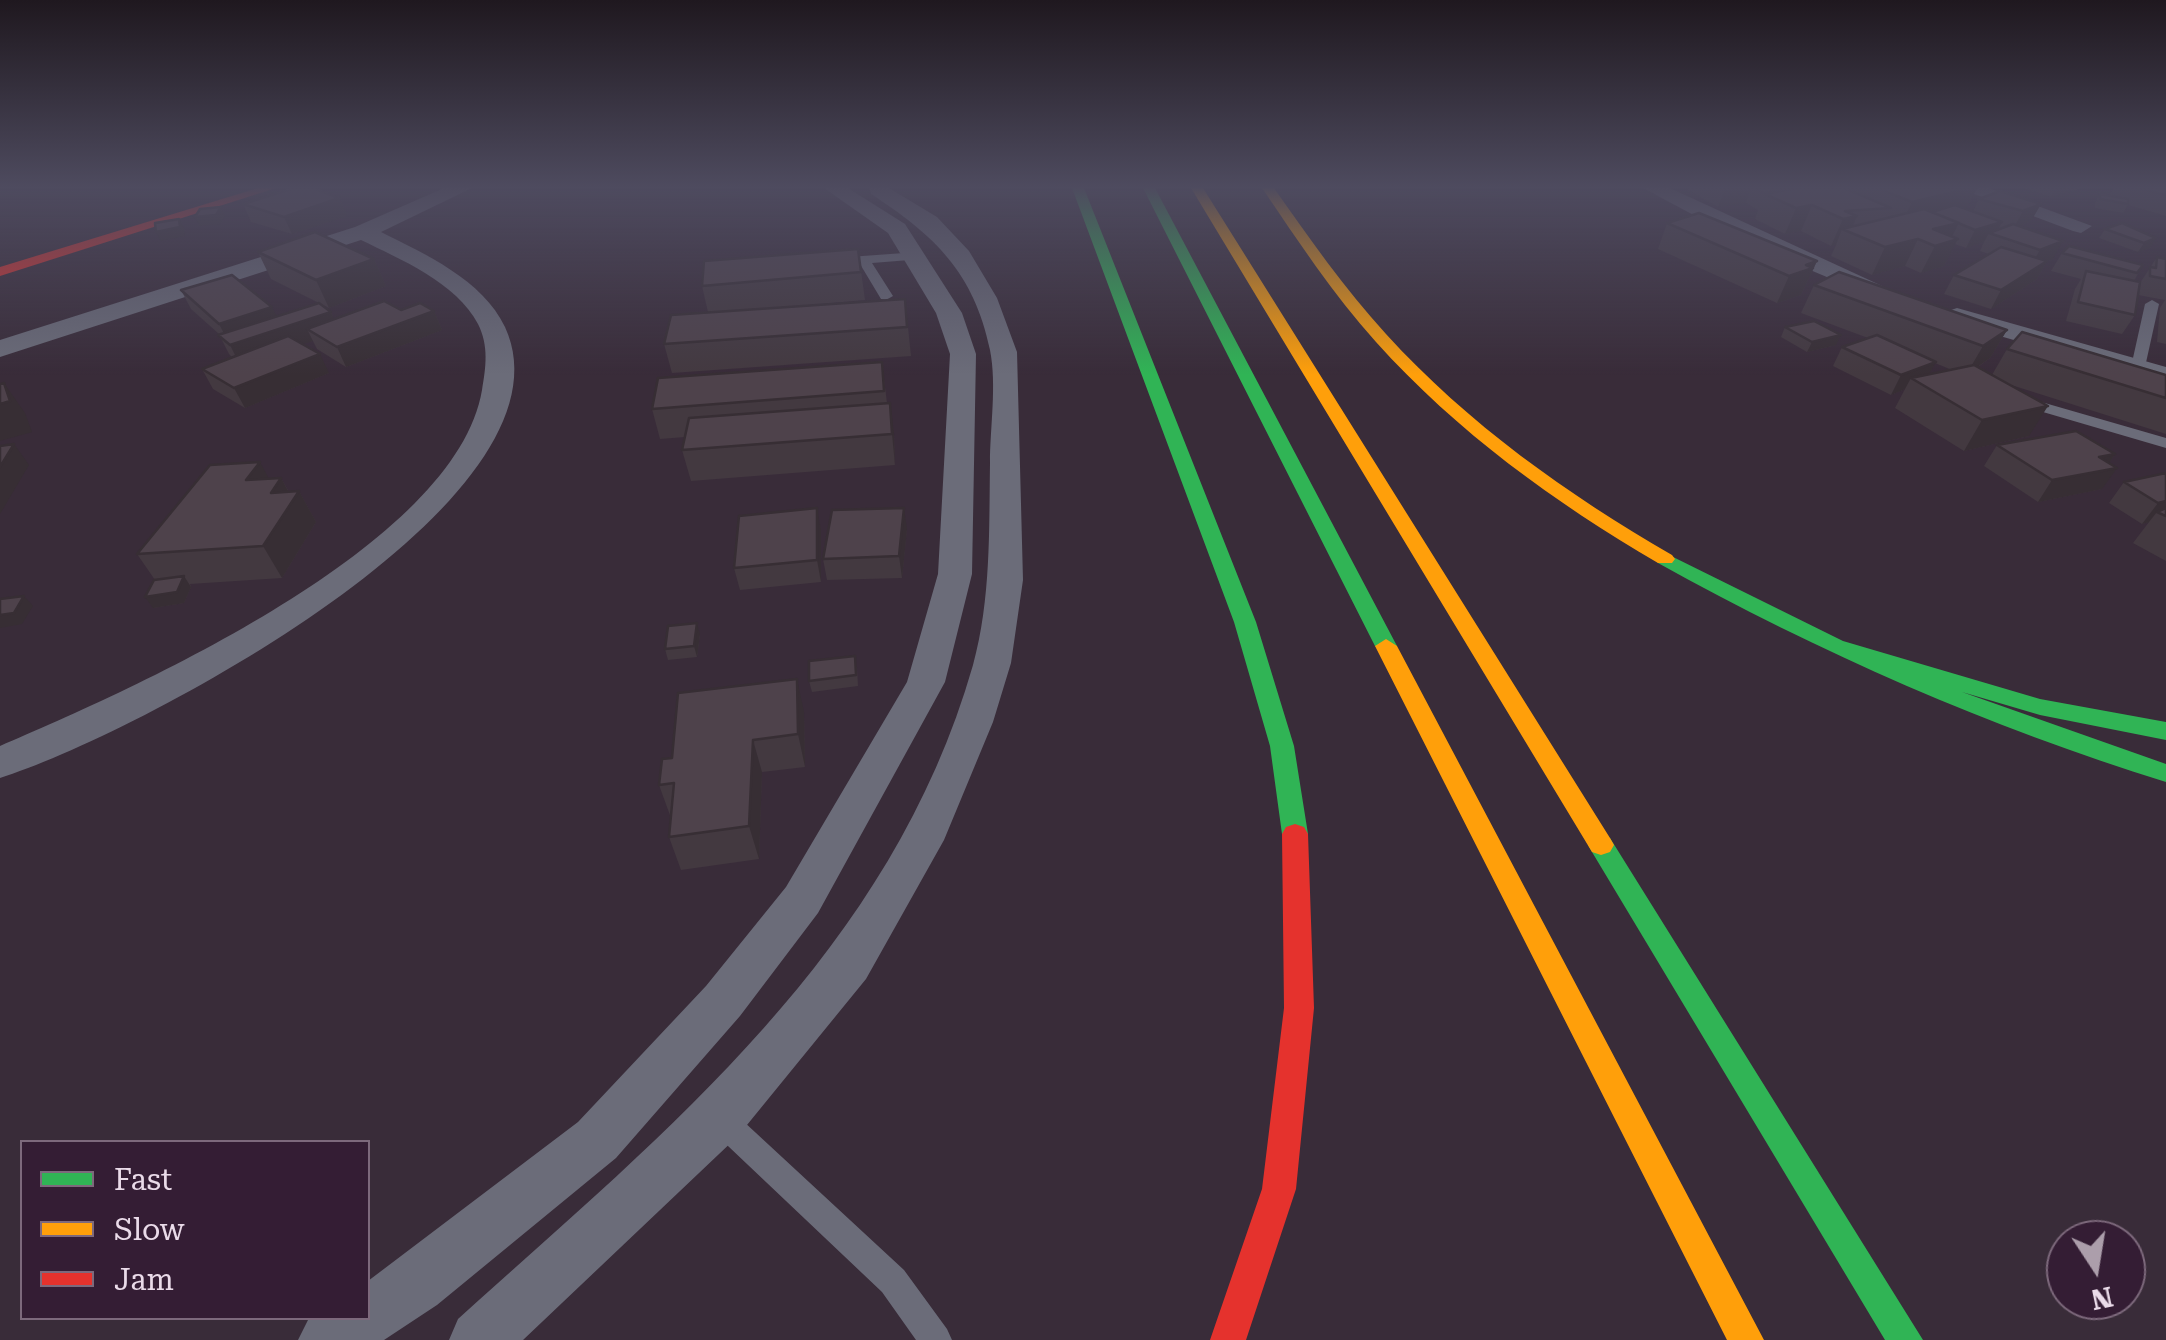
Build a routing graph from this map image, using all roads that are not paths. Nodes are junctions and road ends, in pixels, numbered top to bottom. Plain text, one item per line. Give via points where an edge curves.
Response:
1 (69, 251) edge
2 (306, 251) edge
3 (400, 251) edge
4 (914, 251) edge
5 (956, 251) edge
6 (1102, 251) edge
7 (1181, 251) edge
8 (1235, 251) edge
9 (1315, 251) edge
10 (1785, 251) edge
11 (918, 256) junction
12 (864, 260) junction
13 (810, 264) edge
14 (0, 272) edge
15 (886, 296) edge
16 (1904, 298) edge
17 (2152, 304) dead end
18 (1940, 310) edge
19 (0, 349) edge
20 (2138, 367) junction
21 (2166, 376) edge
22 (2006, 396) edge
23 (2166, 443) edge
24 (1837, 647) junction
25 (2166, 730) edge
26 (0, 763) edge
27 (2166, 773) edge
28 (719, 1118) junction
29 (370, 1313) edge
30 (360, 1320) edge
31 (328, 1340) edge
32 (479, 1340) edge
33 (936, 1340) edge
34 (1228, 1340) edge
35 (1746, 1340) edge
36 (1906, 1340) edge

1 - 14 main road
2 - 19 street
3 - 26 street via 484,312 498,341 500,403 476,454 443,498 409,531 236,647
4 - 11 street
5 - 28 street via 985,298 1004,352 1006,580 992,662 922,840 849,964
6 - 34 main road via 1245,622 1282,746 1299,860 1299,1008 1278,1189
7 - 35 main road
8 - 36 main road
9 - 24 main road via 1386,344 1499,446 1652,552
10 - 16 street
11 - 12 lane
11 - 29 street via 963,354 956,574 926,682 802,900 723,1001 597,1140
12 - 13 lane
12 - 15 lane
17 - 20 lane
18 - 20 street
20 - 21 street
22 - 23 lane
24 - 25 main road via 2040,708
24 - 27 main road via 2062,743
28 - 32 street
28 - 33 lane via 894,1280
30 - 31 street

